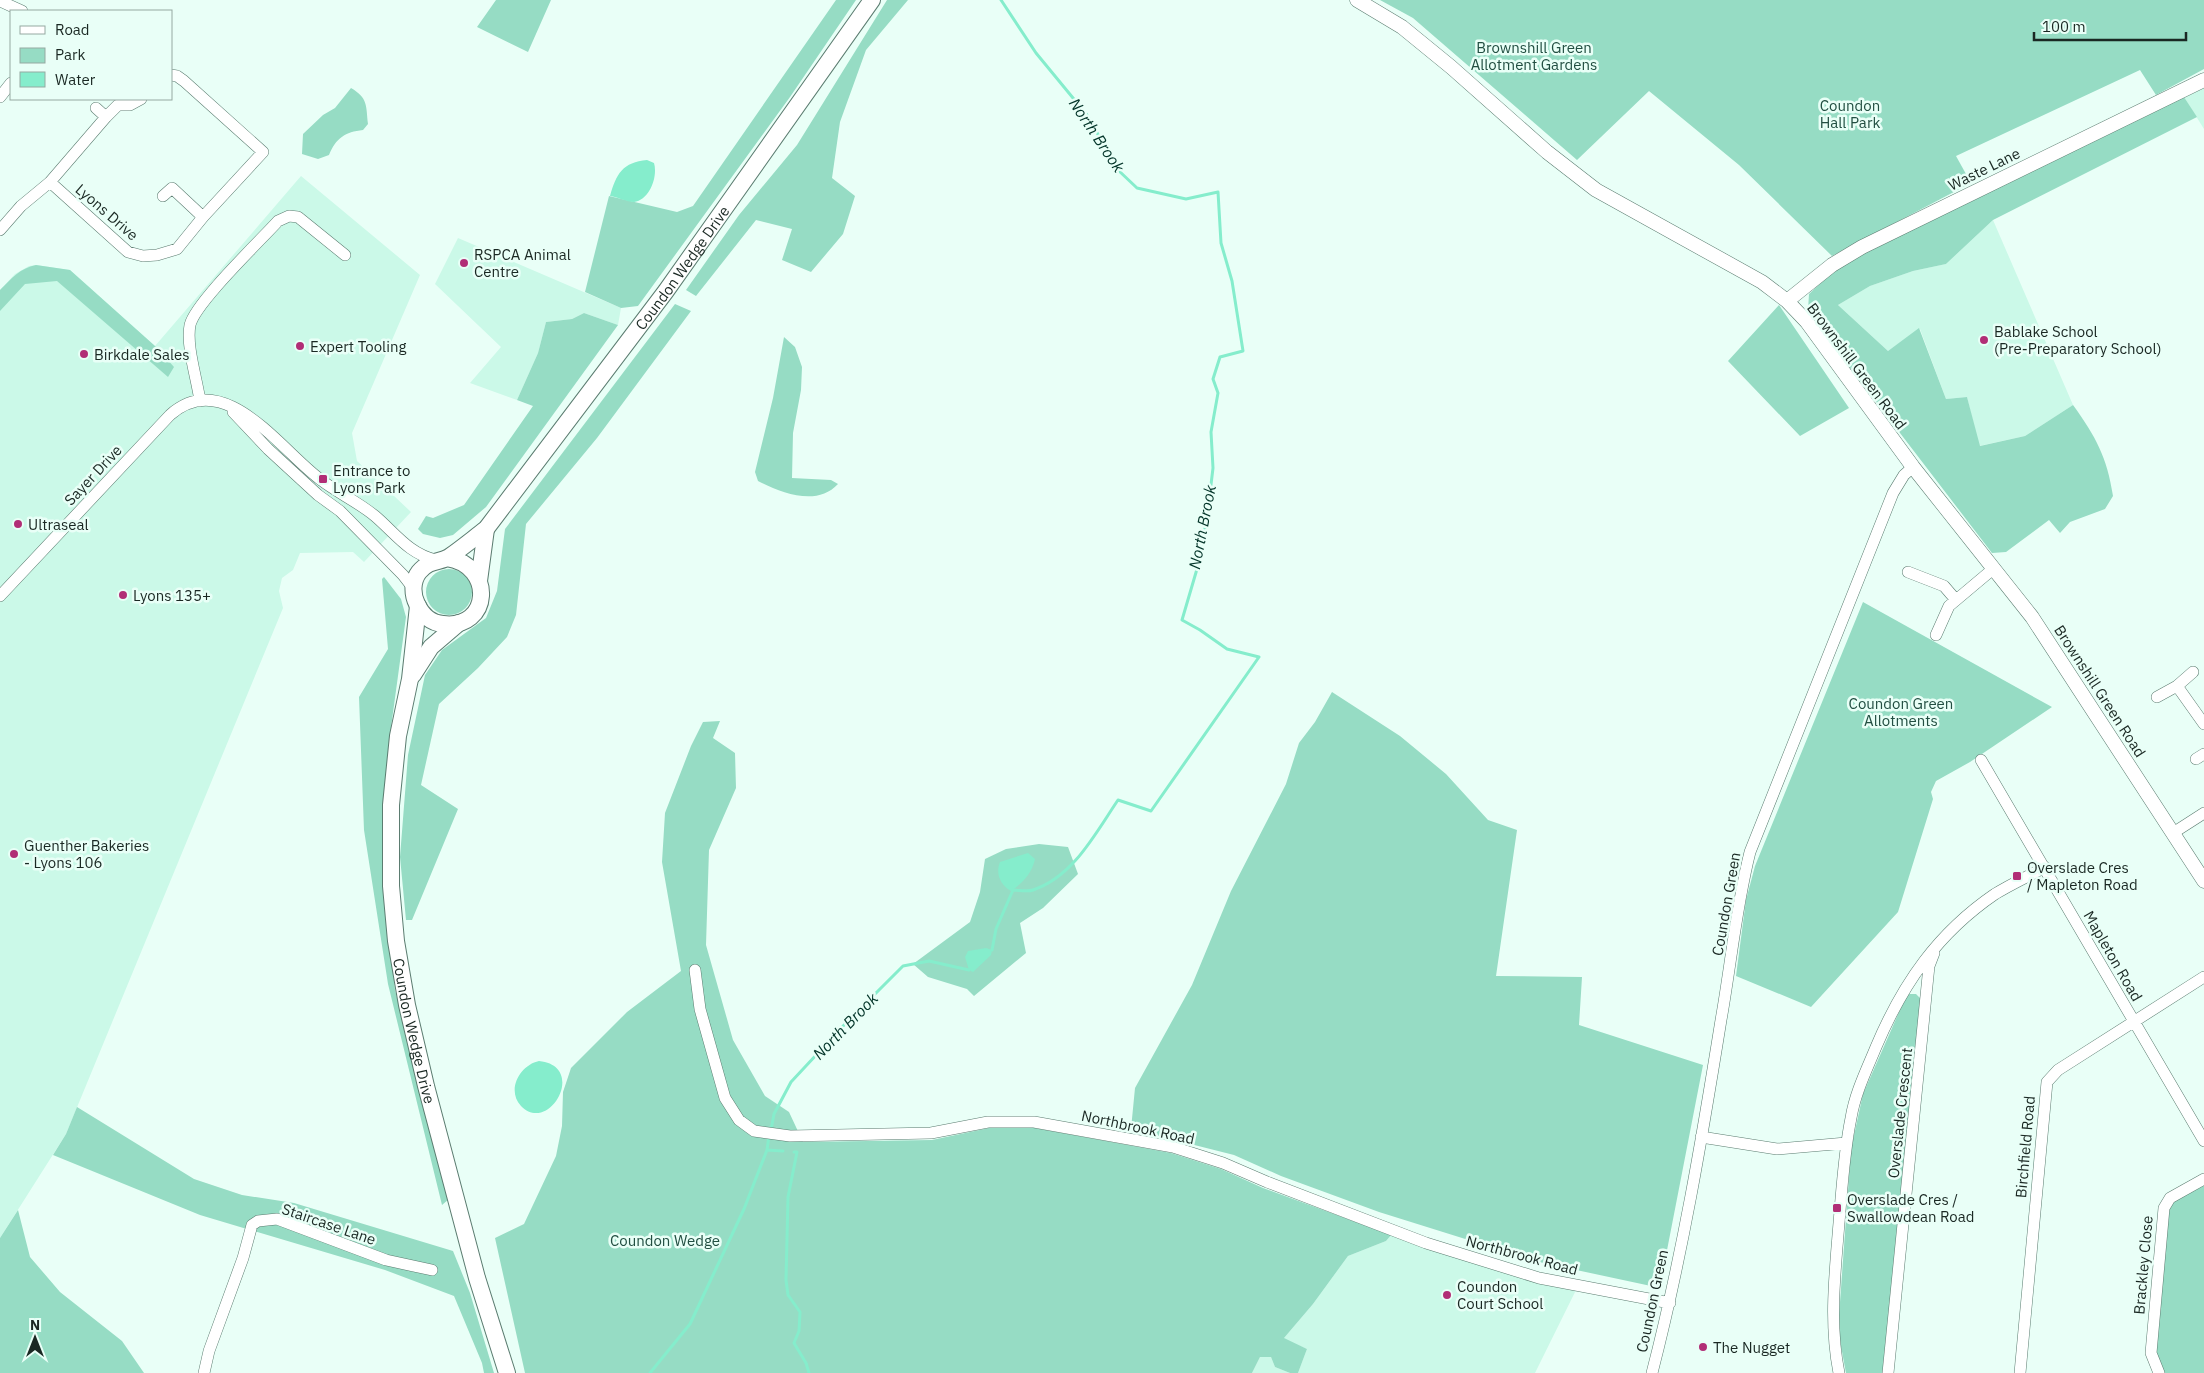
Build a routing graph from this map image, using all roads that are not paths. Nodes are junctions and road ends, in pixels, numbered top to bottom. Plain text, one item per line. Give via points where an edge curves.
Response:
1 (872, 0) edge
2 (1357, 0) edge
3 (0, 1) edge
4 (20, 10) edge
5 (172, 76) edge
6 (2204, 80) edge
7 (10, 84) edge
8 (0, 97) edge
9 (139, 100) edge
10 (96, 108) dead end
11 (106, 117) junction
12 (180, 180) dead end
13 (50, 182) junction
14 (203, 217) junction
15 (0, 230) edge
16 (345, 255) dead end
17 (1787, 301) junction
18 (200, 401) junction
19 (222, 403) junction
20 (1913, 467) junction
21 (486, 529) junction
22 (441, 559) junction
23 (1993, 569) junction
24 (1908, 572) dead end
25 (479, 581) junction
26 (413, 588) junction
27 (0, 596) edge
28 (1956, 600) junction
29 (418, 606) junction
30 (459, 623) junction
31 (1936, 635) dead end
32 (2193, 672) dead end
33 (410, 679) junction
34 (2177, 686) junction
35 (2157, 696) dead end
36 (2204, 724) edge
37 (1981, 760) dead end
38 (2204, 813) edge
39 (2173, 833) junction
40 (2045, 867) junction
41 (2204, 881) edge
42 (1937, 946) junction
43 (695, 970) dead end
44 (2204, 977) edge
45 (2134, 1022) junction
46 (1701, 1137) junction
47 (2204, 1141) edge
48 (1846, 1143) junction
49 (2204, 1179) edge
50 (432, 1270) dead end
51 (1670, 1303) junction
52 (204, 1373) edge
53 (507, 1373) edge
54 (1652, 1373) edge
55 (1839, 1373) edge
56 (1888, 1373) edge
57 (2020, 1373) edge
58 (2159, 1373) edge

1 - 21 main road, Coundon Wedge Drive via 666,291
2 - 17 street, Brownshill Green Road via 1402,27 1596,190 1762,282
3 - 4 street
5 - 14 street, Lyons Drive via 184,81 267,155
6 - 17 street, Waste Lane via 1862,247 1832,265
7 - 8 street
9 - 11 street via 130,105 118,105
10 - 11 street
11 - 13 street
12 - 14 street via 167,192
13 - 14 street, Lyons Drive via 120,246 135,254 158,255 177,249
13 - 15 street via 27,200
16 - 18 street via 298,217 289,216 278,221 192,318 190,342
17 - 20 street, Brownshill Green Road via 1807,322
18 - 19 street, Sayer Drive
18 - 27 street, Sayer Drive via 187,404 170,415
19 - 22 street, Sayer Drive via 262,426 320,480 362,506 412,552
19 - 26 street via 318,495 340,511
20 - 23 street, Brownshill Green Road
20 - 46 street, Coundon Green via 1893,493 1750,852
21 - 22 main road, Coundon Wedge Drive
21 - 25 main road, Coundon Wedge Drive
22 - 25 main road via 465,563
22 - 26 main road, Coundon Wedge Drive via 420,572
23 - 28 street
23 - 39 street, Brownshill Green Road via 2032,617
24 - 28 street via 1944,586
25 - 30 main road, Coundon Wedge Drive via 478,608 467,620
26 - 29 main road, Coundon Wedge Drive
28 - 31 street via 1949,606
29 - 30 main road via 428,619 437,624
29 - 33 main road, Coundon Wedge Drive
30 - 33 main road, Coundon Wedge Drive via 431,647
32 - 34 street
33 - 53 main road, Coundon Wedge Drive via 398,736 391,805 391,886 396,941 426,1086 477,1278
34 - 35 street
34 - 36 street
37 - 40 street, Mapleton Road
38 - 39 street
39 - 41 street, Brownshill Green Road
40 - 42 street, Overslade Crescent via 1996,894 1950,931
40 - 45 street, Mapleton Road
42 - 48 street, Overslade Crescent via 1902,992 1885,1026 1864,1075
42 - 56 street, Overslade Crescent via 1930,966
43 - 51 street, Northbrook Road via 700,1009 725,1098 739,1120 754,1131 790,1136 931,1134 988,1122 1034,1122 1173,1147 1426,1243 1539,1278
44 - 45 street, Birchfield Road
45 - 47 street, Mapleton Road
45 - 57 street, Birchfield Road via 2058,1070 2047,1082
46 - 48 street via 1777,1149
46 - 51 street, Coundon Green
48 - 55 street, Overslade Crescent via 1833,1315
49 - 58 street, Brackley Close via 2170,1198 2164,1208 2151,1353
50 - 52 street, Staircase Lane via 386,1260 277,1219 258,1221 252,1225 208,1351
51 - 54 street, Coundon Green

